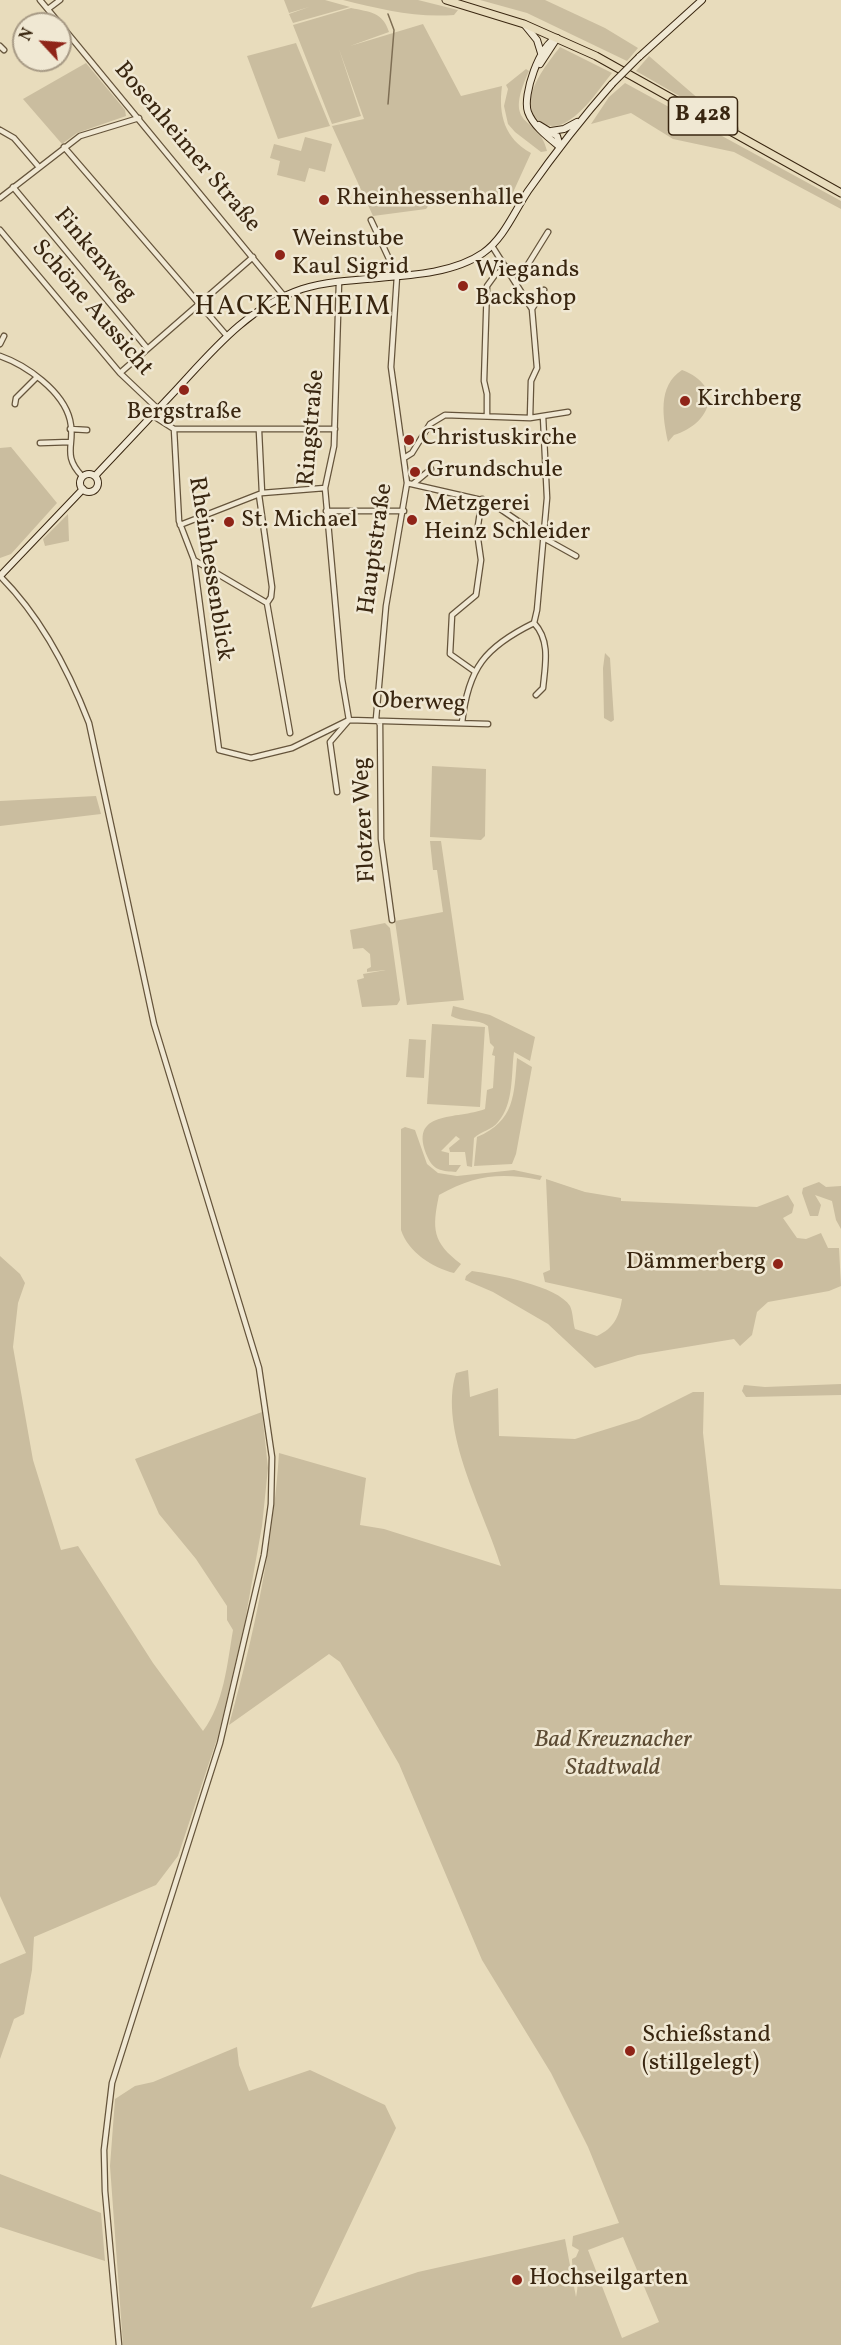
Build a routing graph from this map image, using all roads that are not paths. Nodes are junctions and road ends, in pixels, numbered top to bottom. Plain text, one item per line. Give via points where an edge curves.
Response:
1 (40, 0) edge
2 (60, 0) edge
3 (446, 0) edge
4 (702, 0) edge
5 (48, 9) junction
6 (50, 12) edge
7 (524, 24) junction
8 (72, 38) edge
9 (557, 38) junction
10 (541, 52) junction
11 (535, 72) junction
12 (139, 118) junction
13 (580, 120) junction
14 (534, 122) junction
15 (0, 130) edge
16 (550, 131) junction
17 (64, 147) junction
18 (560, 147) junction
19 (39, 166) junction
20 (13, 188) junction
21 (841, 193) edge
22 (0, 198) edge
23 (371, 220) dead end
24 (0, 230) edge
25 (548, 232) dead end
26 (492, 246) junction
27 (253, 257) junction
28 (507, 267) junction
29 (397, 276) junction
30 (339, 282) junction
31 (517, 282) junction
32 (544, 290) dead end
33 (284, 296) junction
34 (199, 303) junction
35 (532, 309) junction
36 (3, 336) dead end
37 (227, 336) junction
38 (0, 344) edge
39 (147, 348) junction
40 (0, 356) edge
41 (120, 373) junction
42 (38, 377) junction
43 (15, 404) dead end
44 (158, 409) junction
45 (568, 412) dead end
46 (152, 415) junction
47 (487, 416) junction
48 (543, 416) junction
49 (530, 418) junction
50 (70, 429) junction
51 (174, 429) junction
52 (335, 429) junction
53 (87, 430) dead end
54 (259, 430) junction
55 (70, 442) junction
56 (40, 443) dead end
57 (404, 458) junction
58 (431, 469) dead end
59 (95, 476) junction
60 (82, 477) junction
61 (410, 484) junction
62 (325, 488) junction
63 (83, 489) junction
64 (260, 494) junction
65 (482, 499) junction
66 (326, 511) junction
67 (404, 511) junction
68 (180, 525) junction
69 (545, 540) junction
70 (576, 556) dead end
71 (194, 560) junction
72 (0, 576) edge
73 (267, 603) junction
74 (534, 623) junction
75 (474, 670) junction
76 (536, 694) dead end
77 (376, 719) junction
78 (349, 720) junction
79 (462, 723) junction
80 (488, 724) dead end
81 (290, 733) dead end
82 (219, 750) joint
83 (337, 792) dead end
84 (392, 920) dead end
85 (119, 2345) edge

1 - 5 street, Bosenheimer Straße
2 - 5 street
3 - 7 main road, B 428
4 - 13 main road, bridge via 639,57
5 - 6 street, Bosenheimer Straße
7 - 9 main road, B 428
7 - 10 main road via 539,42
8 - 12 street, Bosenheimer Straße
9 - 10 main road via 547,42
9 - 11 main road
9 - 21 main road, B 428 via 624,71
10 - 11 main road
11 - 14 main road via 526,101
12 - 17 street via 80,136
12 - 27 street, Bosenheimer Straße
13 - 16 main road
13 - 18 main road
14 - 16 main road
14 - 18 main road
15 - 19 street via 14,138
16 - 18 main road via 558,138
17 - 19 street
17 - 34 street
18 - 26 main road
19 - 20 street
20 - 22 street
20 - 39 street, Finkenweg
23 - 29 street
24 - 41 street, Schöne Aussicht
25 - 31 street
26 - 28 street
26 - 29 main road via 456,266
27 - 33 street, Bosenheimer Straße
27 - 34 street
28 - 31 street
28 - 47 street via 487,286
29 - 30 main road
29 - 57 street, Hauptstraße via 391,367
30 - 33 main road
30 - 52 street, Ringstraße
31 - 35 street
32 - 35 street
33 - 37 main road
34 - 37 street
34 - 39 street
35 - 49 street via 537,368 531,381
36 - 38 street
37 - 44 main road
39 - 41 street
40 - 42 street
41 - 44 street, Schöne Aussicht
42 - 43 street via 16,398
42 - 50 street via 65,408
44 - 46 main road
45 - 48 street
46 - 51 street
46 - 59 main road
47 - 49 street
47 - 57 street via 445,415 430,424 412,453
48 - 49 street
48 - 69 street
50 - 53 street
50 - 55 street
51 - 54 street
51 - 68 street, Rheinhessenblick
52 - 54 street
52 - 62 street, Ringstraße
54 - 64 street
55 - 56 street
55 - 60 street via 70,460
57 - 61 street, Hauptstraße
58 - 61 street
59 - 60 main road
59 - 63 main road via 95,489
60 - 63 main road
61 - 65 street
61 - 67 street, Hauptstraße
62 - 64 street
62 - 66 street, Ringstraße
63 - 72 main road
64 - 68 street
64 - 73 street via 272,586
65 - 69 street
65 - 75 street via 476,595 452,615 450,654
66 - 67 street
66 - 78 street, Ringstraße
67 - 77 street, Hauptstraße via 386,606
68 - 71 street, Rheinhessenblick
69 - 70 street
69 - 74 street
71 - 73 street
71 - 82 street, Rheinhessenblick
72 - 85 street via 19,597 57,655 89,723 154,1024 259,1368 272,1457 264,1555 220,1743 112,2083 105,2181
73 - 81 street
74 - 75 street via 492,648
74 - 76 street via 543,636 546,656 543,688
75 - 79 street via 465,695
77 - 78 street, Oberweg
77 - 79 street, Oberweg
77 - 84 street, Flotzer Weg via 380,724 381,839
78 - 82 street, Oberweg via 292,748 251,758
78 - 83 street, Oberweg via 330,742
79 - 80 street, Oberweg

